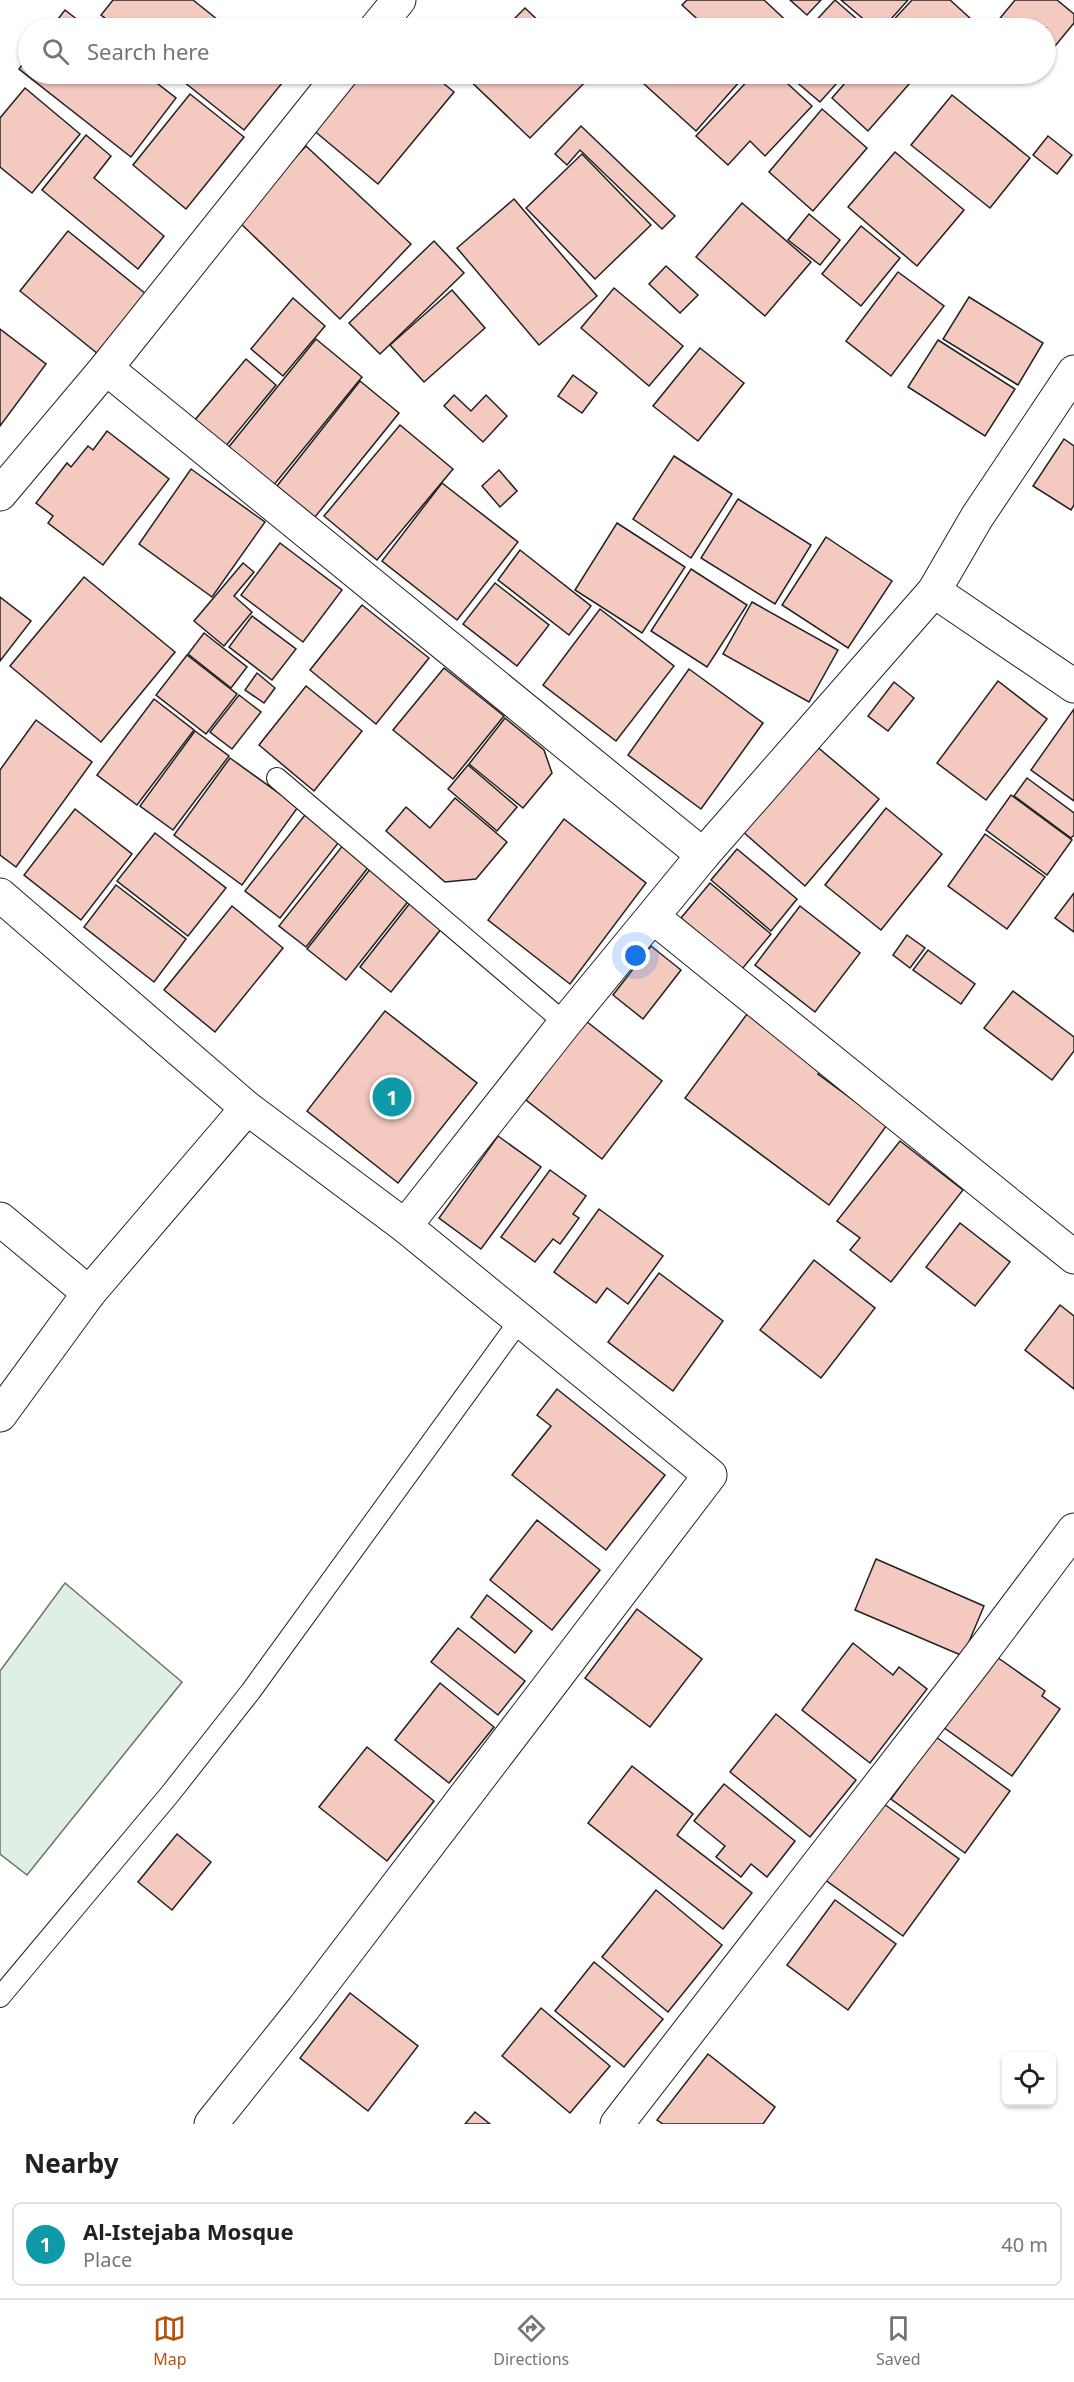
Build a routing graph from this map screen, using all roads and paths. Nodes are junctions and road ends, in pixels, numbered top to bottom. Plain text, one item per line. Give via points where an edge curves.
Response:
1 (399, 0) edge
2 (384, 18) edge
3 (332, 84) edge
4 (106, 368) junction
5 (1074, 372) edge
6 (0, 494) edge
7 (934, 591) junction
8 (1074, 686) edge
9 (277, 778) dead end
10 (703, 855) junction
11 (0, 896) edge
12 (653, 917) junction
13 (565, 1023) junction
14 (247, 1108) junction
15 (0, 1219) edge
16 (405, 1226) junction
17 (1074, 1257) edge
18 (89, 1293) junction
19 (520, 1320) junction
20 (0, 1415) edge
21 (1074, 1530) edge
22 (0, 1997) edge
23 (211, 2124) edge
24 (617, 2124) edge

1 - 2 street
3 - 4 street
4 - 6 street
4 - 10 street
5 - 7 street via 977,517
7 - 8 street
7 - 10 street
9 - 13 lane
10 - 12 street
11 - 14 street
12 - 13 street
12 - 17 street
13 - 16 street
14 - 16 street
14 - 18 street
15 - 18 street
16 - 19 street
18 - 20 street
19 - 22 lane via 251,1691
19 - 23 street via 710,1475
21 - 24 street

